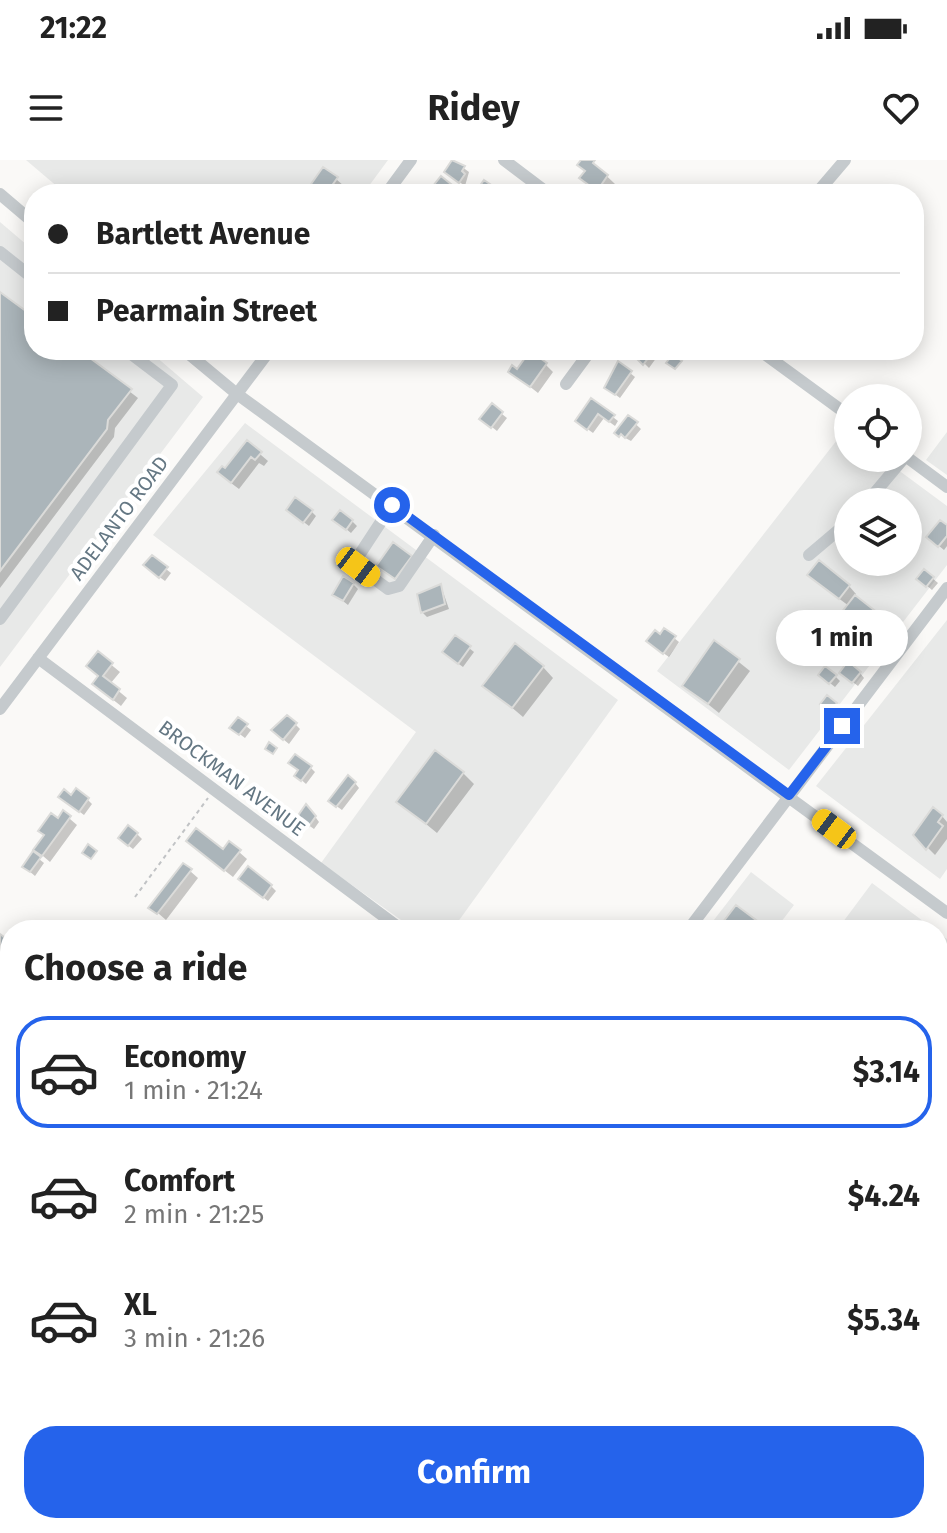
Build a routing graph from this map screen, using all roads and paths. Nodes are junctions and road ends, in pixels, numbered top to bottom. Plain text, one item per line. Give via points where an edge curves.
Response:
1 (411, 160) edge
2 (504, 160) edge
3 (845, 160) edge
4 (393, 184) edge
5 (536, 184) edge
6 (825, 184) edge
7 (0, 194) edge
8 (24, 214) edge
9 (0, 252) edge
10 (24, 271) edge
11 (139, 360) edge
12 (196, 360) edge
13 (262, 360) edge
14 (584, 360) edge
15 (773, 360) edge
16 (566, 384) dead end
17 (237, 394) junction
18 (834, 405) edge
19 (922, 469) edge
20 (894, 472) edge
21 (947, 487) edge
22 (879, 488) edge
23 (392, 505) junction
24 (834, 534) edge
25 (434, 535) junction
26 (809, 555) dead end
27 (947, 588) edge
28 (0, 619) edge
29 (38, 658) junction
30 (0, 709) edge
31 (214, 790) junction
32 (789, 795) junction
33 (135, 897) dead end
34 (947, 913) edge
35 (389, 920) edge
36 (695, 920) edge

1 - 4 street
2 - 5 street
3 - 6 street
7 - 8 street
9 - 10 street
11 - 28 street via 172,385
12 - 17 street
13 - 17 street, ADELANTO ROAD
14 - 16 street
15 - 18 street
17 - 23 street
17 - 29 street, ADELANTO ROAD
19 - 21 street
20 - 22 street
23 - 25 street
23 - 25 street via 358,553 358,567 368,575 394,589
24 - 26 street
25 - 32 street
27 - 32 street
29 - 30 street, ADELANTO ROAD
29 - 31 street, BROCKMAN AVENUE
31 - 33 path
31 - 35 street, BROCKMAN AVENUE
32 - 34 street
32 - 36 street

